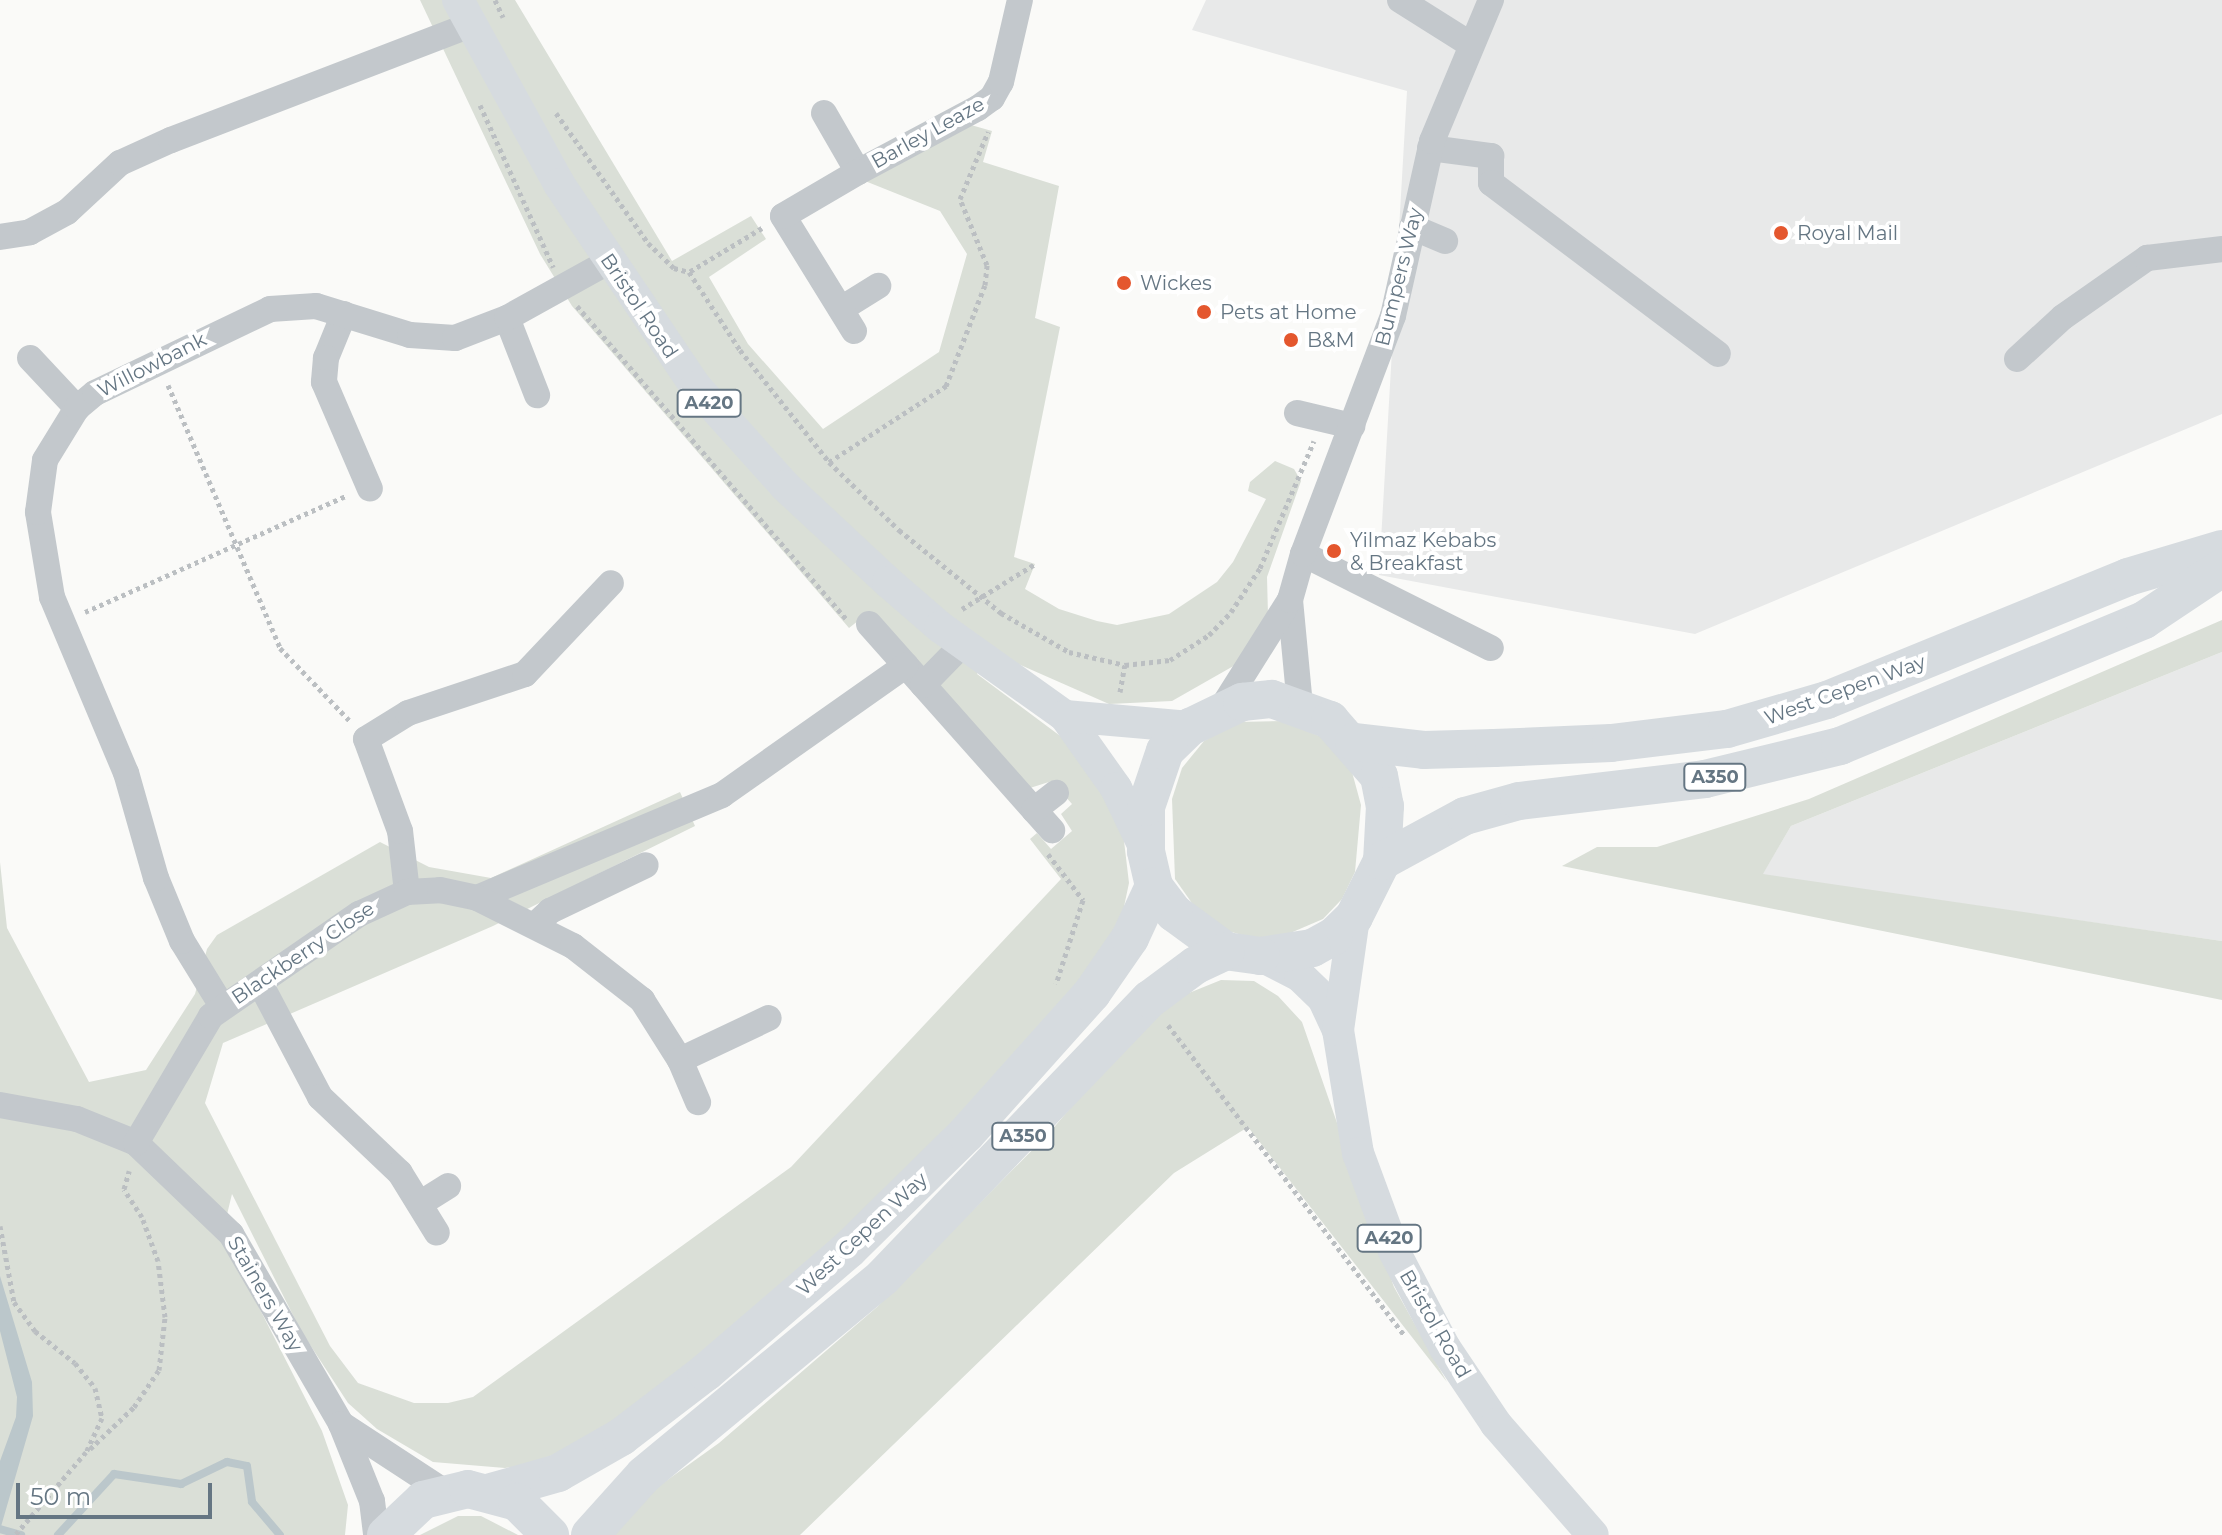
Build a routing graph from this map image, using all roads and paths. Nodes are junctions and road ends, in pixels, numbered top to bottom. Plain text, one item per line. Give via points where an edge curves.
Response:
1 (495, 0) edge
2 (1020, 0) edge
3 (1491, 0) edge
4 (1408, 2) edge
5 (465, 13) edge
6 (508, 25) dead end
7 (1470, 44) junction
8 (548, 99) dead end
9 (984, 104) junction
10 (824, 113) dead end
11 (1430, 148) junction
12 (858, 172) junction
13 (783, 216) junction
14 (1412, 227) junction
15 (0, 237) edge
16 (1445, 241) dead end
17 (2222, 249) edge
18 (608, 262) junction
19 (689, 272) junction
20 (878, 286) dead end
21 (344, 314) junction
22 (507, 318) junction
23 (1718, 354) dead end
24 (28, 356) dead end
25 (157, 359) junction
26 (2017, 359) dead end
27 (537, 395) dead end
28 (77, 408) junction
29 (1310, 415) joint
30 (1352, 426) junction
31 (829, 462) junction
32 (370, 490) joint
33 (235, 543) junction
34 (2222, 549) edge
35 (1303, 554) junction
36 (1035, 564) dead end
37 (2222, 568) edge
38 (611, 583) dead end
39 (977, 596) junction
40 (1290, 600) junction
41 (62, 622) junction
42 (869, 624) dead end
43 (951, 636) junction
44 (1491, 648) dead end
45 (1125, 665) junction
46 (914, 675) junction
47 (1300, 706) junction
48 (1065, 716) junction
49 (1205, 719) junction
50 (1115, 722) junction
51 (366, 739) junction
52 (1354, 742) junction
53 (1056, 793) dead end
54 (1034, 810) junction
55 (1046, 837) joint
56 (1382, 861) junction
57 (646, 865) dead end
58 (1150, 868) junction
59 (407, 892) junction
60 (477, 898) junction
61 (1354, 917) junction
62 (535, 925) junction
63 (1244, 954) junction
64 (260, 983) junction
65 (222, 1006) junction
66 (769, 1018) dead end
67 (1130, 1019) junction
68 (1065, 1024) junction
69 (1338, 1030) junction
70 (680, 1060) junction
71 (698, 1102) dead end
72 (0, 1105) edge
73 (136, 1143) junction
74 (448, 1186) dead end
75 (421, 1203) junction
76 (0, 1226) edge
77 (437, 1233) dead end
78 (1410, 1343) dead end
79 (341, 1424) junction
80 (86, 1452) junction
81 (445, 1492) junction
82 (491, 1492) junction
83 (15, 1535) edge
84 (376, 1535) edge
85 (386, 1535) edge
86 (550, 1535) edge
87 (590, 1535) edge
88 (1593, 1535) edge

1 - 6 path
2 - 9 street, Barley Leaze via 1001,82
3 - 7 street, Bumpers Way
4 - 7 street
5 - 15 street via 120,163 67,212 30,232
5 - 18 main road, Bristol Road / A420
7 - 11 street, Bumpers Way
8 - 19 path via 648,243 674,268
9 - 12 street, Barley Leaze
9 - 31 path via 992,118 980,161 960,199 987,272 951,375 941,394
10 - 12 street, Barley Leaze
11 - 14 street, Bumpers Way
11 - 23 street via 1491,156 1491,183
12 - 13 street, Barley Leaze
13 - 19 path
13 - 20 street via 848,320
14 - 16 street
14 - 30 street, Bumpers Way via 1393,316
17 - 26 street via 2147,258 2063,317
18 - 22 street, Willowbank
18 - 43 main road, Bristol Road / A420 via 662,343 733,432 838,537
19 - 31 path via 740,350
21 - 22 street, Willowbank via 436,339 455,338
21 - 25 street, Willowbank via 293,304 270,309
21 - 32 street via 326,358 324,382
22 - 27 street
24 - 28 street
25 - 28 street, Willowbank
25 - 33 path
28 - 41 street, Willowbank via 45,460 38,512 45,600
29 - 30 street
29 - 45 path via 1260,568 1231,612 1209,635 1170,660
30 - 35 street, Bumpers Way
31 - 39 path
32 - 33 path via 338,496
33 - 41 path
33 - 51 path via 280,648
34 - 52 highway, West Cepen Way / A350 via 2128,577 1827,700 1727,729 1611,743 1466,749
35 - 40 street, Bumpers Way
35 - 44 street
36 - 39 path
37 - 56 highway, A350 via 2144,620 1840,746 1705,779 1519,801 1465,816
38 - 51 street via 525,674 408,713
39 - 43 path
39 - 45 path via 1046,642 1085,658
40 - 47 street, Bumpers Way
40 - 49 street, Bumpers Way
41 - 65 street, Willowbank via 126,813 182,941
42 - 46 street
43 - 46 street
43 - 48 main road, Bristol Road / A420
45 - 50 path
46 - 54 street
46 - 60 street via 722,795
47 - 49 highway, A350 via 1272,699
47 - 52 highway, A350 via 1330,720
48 - 50 main road, Bristol Road / A420
48 - 58 main road, Bristol Road / A420 via 1116,788
49 - 50 main road, Bristol Road / A420
49 - 58 highway, A350 via 1165,751 1153,779 1146,807
51 - 59 street via 400,831
52 - 56 highway, A350 via 1379,776 1385,806
53 - 54 street
54 - 55 street
55 - 68 path via 1083,900 1049,1005
56 - 61 highway, A350
57 - 62 street via 550,911
58 - 63 highway via 1198,936
58 - 68 highway, West Cepen Way / A350 via 1121,953
59 - 60 street, Blackberry Close via 440,890
59 - 64 street, Blackberry Close via 359,914
60 - 62 street, Blackberry Close
61 - 63 highway, A350 via 1312,948
61 - 69 main road, Bristol Road / A420
62 - 70 street, Blackberry Close via 626,983
63 - 67 highway, A350 via 1171,982
63 - 69 main road, Bristol Road / A420 via 1300,976 1323,998
64 - 65 street, Blackberry Close
64 - 75 street via 320,1097 381,1154
65 - 73 street, Blackberry Close via 193,1042
66 - 70 street
67 - 78 path via 1144,1034 1162,1017
67 - 87 highway, A350 via 893,1267 824,1330 644,1475
68 - 82 highway, West Cepen Way / A350 via 901,1200 706,1372 580,1463 535,1482
69 - 88 main road, Bristol Road / A420 via 1358,1153 1394,1251 1445,1348 1496,1424
70 - 71 street, Blackberry Close
72 - 73 street, Stainers Way via 77,1119
73 - 79 street, Stainers Way via 231,1234
73 - 80 path via 124,1189 142,1217 158,1261 165,1317 159,1370 134,1407
74 - 75 street
75 - 77 street
76 - 80 path via 14,1302 35,1331 75,1363 95,1388 102,1418
79 - 81 street, Stainers Way
79 - 84 street, Stainers Way via 372,1501
80 - 83 path
81 - 82 highway, West Cepen Way
81 - 85 highway via 404,1513
82 - 86 highway via 517,1502

